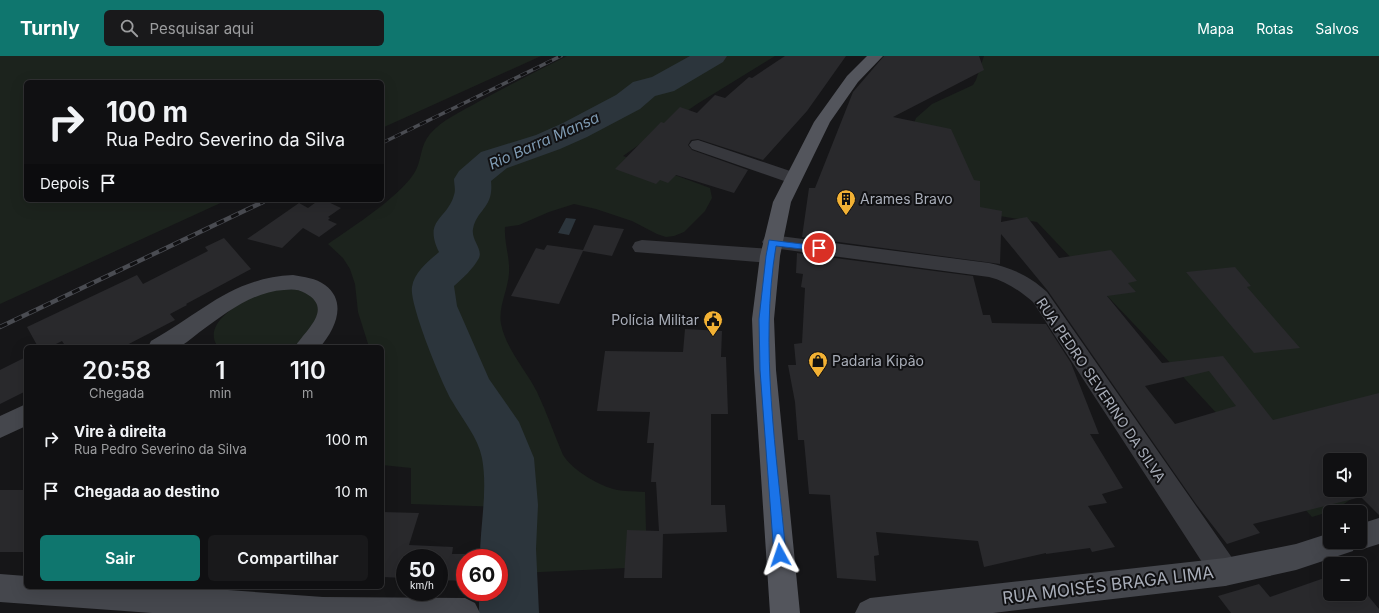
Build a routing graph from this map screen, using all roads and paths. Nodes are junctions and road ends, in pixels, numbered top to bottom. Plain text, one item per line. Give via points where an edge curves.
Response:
1 (876, 56) edge
2 (698, 146) dead end
3 (793, 178) junction
4 (642, 247) dead end
5 (771, 249) junction
6 (174, 345) edge
7 (308, 345) edge
8 (24, 415) edge
9 (0, 428) edge
10 (1379, 531) edge
11 (1367, 535) edge
12 (1323, 548) edge
13 (1224, 572) junction
14 (0, 588) edge
15 (323, 612) edge
16 (464, 613) edge
17 (785, 613) edge
18 (870, 613) edge

1 - 3 main road via 852,79 822,122
2 - 3 street
3 - 5 main road via 782,202
4 - 5 street, RUA PEDRO SEVERINO DA SILVA
5 - 13 street, RUA PEDRO SEVERINO DA SILVA via 989,270 1004,273 1022,282 1040,297
5 - 17 main road via 763,319
6 - 7 street via 217,309 249,290 268,284 294,282 315,288 324,297 328,308 323,328
8 - 9 street
10 - 11 street
12 - 13 street, RUA MOISÉS BRAGA LIMA via 1296,557
13 - 18 street, RUA MOISÉS BRAGA LIMA
14 - 15 street
15 - 16 street

